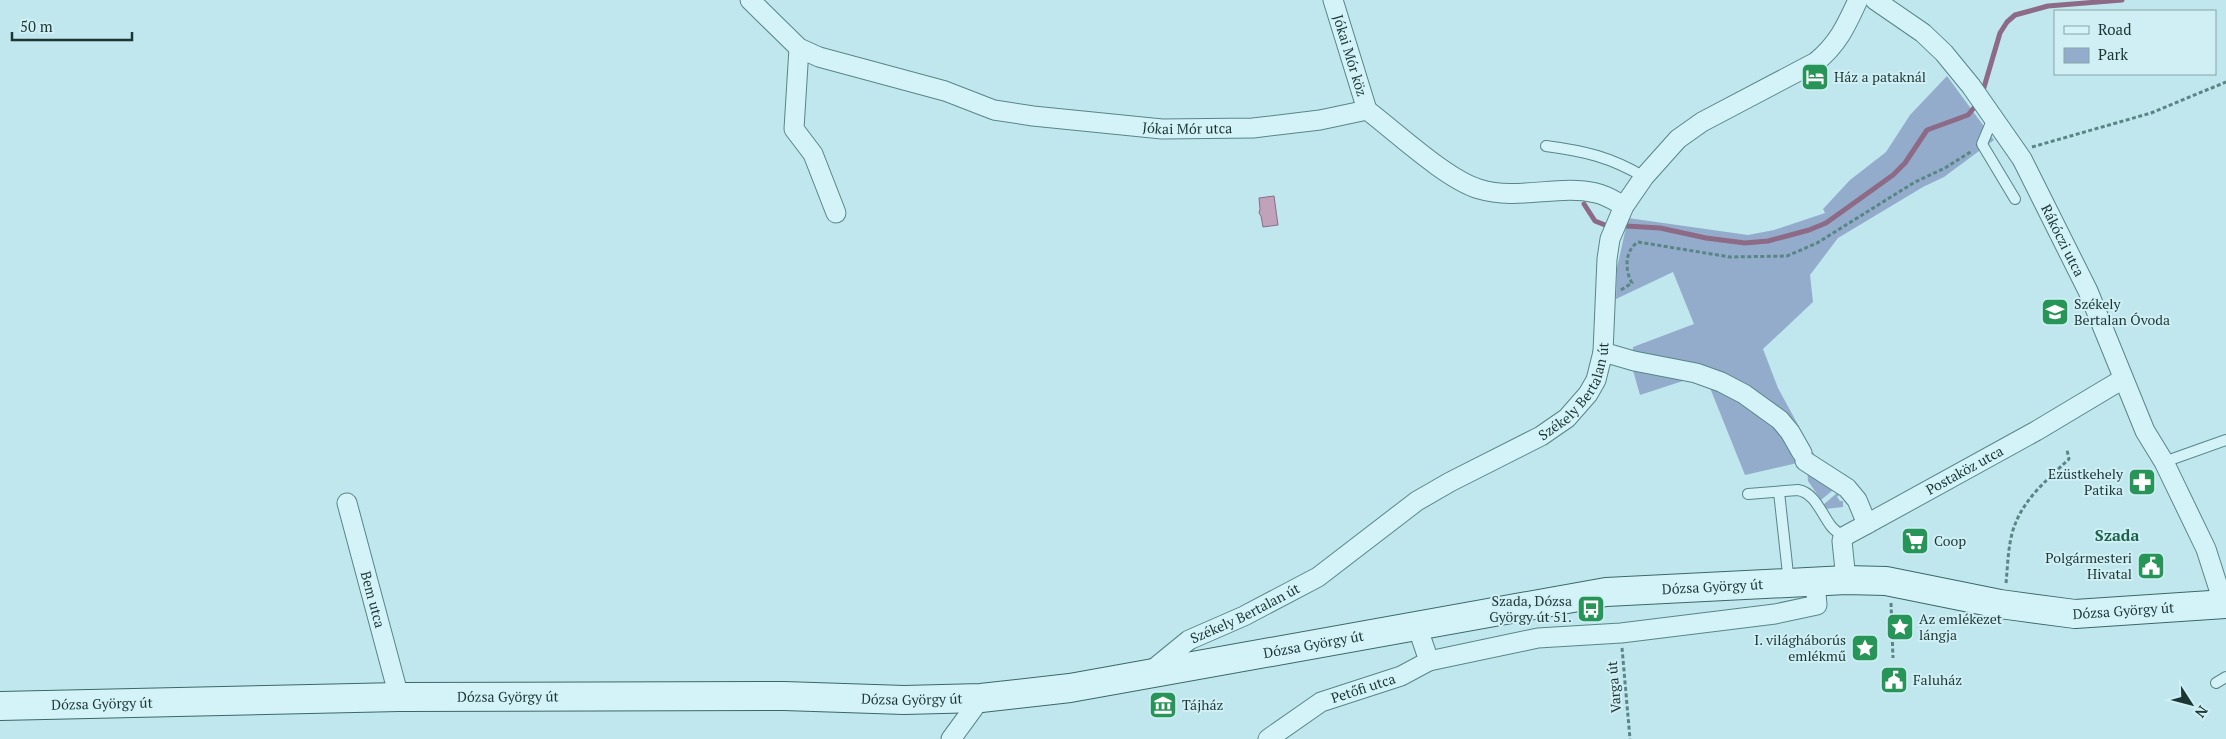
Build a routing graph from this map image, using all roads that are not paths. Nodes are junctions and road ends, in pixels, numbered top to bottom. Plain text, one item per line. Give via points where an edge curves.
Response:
1 (750, 0) edge
2 (1333, 0) edge
3 (1858, 0) edge
4 (1875, 0) edge
5 (799, 48) junction
6 (1367, 110) junction
7 (1991, 116) junction
8 (1546, 146) dead end
9 (1644, 177) junction
10 (2016, 199) dead end
11 (1624, 206) junction
12 (836, 213) dead end
13 (1603, 352) junction
14 (2122, 379) junction
15 (2226, 440) edge
16 (2164, 462) junction
17 (1779, 492) junction
18 (1748, 494) dead end
19 (347, 503) dead end
20 (1875, 520) junction
21 (1843, 536) junction
22 (1846, 580) junction
23 (1802, 582) junction
24 (2225, 606) edge
25 (1417, 626) junction
26 (1429, 661) junction
27 (1148, 674) junction
28 (2226, 677) edge
29 (2216, 683) dead end
30 (399, 697) junction
31 (981, 698) junction
32 (0, 706) edge
33 (951, 739) edge
34 (1268, 739) edge

1 - 5 street, Jókai Mór utca
2 - 6 street, Jókai Mór köz
3 - 9 street, Székely Bertalan út via 1831,50 1816,62 1702,122 1678,139
4 - 7 street, Rákóczi utca via 1924,33 1971,86
5 - 6 street, Jókai Mór utca via 945,91 994,110 1032,116 1162,130 1253,128 1320,120
5 - 12 street via 794,129 813,154
6 - 11 street via 1451,175 1479,188 1520,194 1598,193
7 - 10 lane via 1982,144
7 - 14 street, Rákóczi utca via 2022,159 2088,291
8 - 9 lane via 1584,151 1614,160
9 - 11 street, Székely Bertalan út
11 - 13 street, Székely Bertalan út via 1610,239 1607,259
13 - 20 street via 1696,373 1744,394 1780,420 1803,457 1847,488
13 - 27 street, Székely Bertalan út via 1596,380 1588,394 1561,422 1541,436 1417,501 1318,577 1244,616 1189,640
14 - 16 street, Rákóczi utca via 2144,431
14 - 20 street, Postaköz utca via 2036,431
15 - 16 lane
16 - 24 street, Rákóczi utca via 2206,549
17 - 18 lane
17 - 21 lane via 1798,490 1808,494 1832,528
17 - 23 lane via 1784,537
19 - 30 street, Bem utca
20 - 21 street, Postaköz utca
21 - 22 street
22 - 23 main road, Dózsa György út
22 - 24 main road, Dózsa György út via 1886,581 2074,614
23 - 25 main road, Dózsa György út via 1606,592
23 - 26 street via 1817,605 1775,614 1621,633 1538,638
25 - 26 street
25 - 27 main road, Dózsa György út
26 - 34 street, Petőfi utca via 1400,676 1321,702
27 - 31 main road, Dózsa György út via 1070,688
28 - 29 lane
30 - 31 main road, Dózsa György út
30 - 32 main road, Dózsa György út
31 - 33 street

